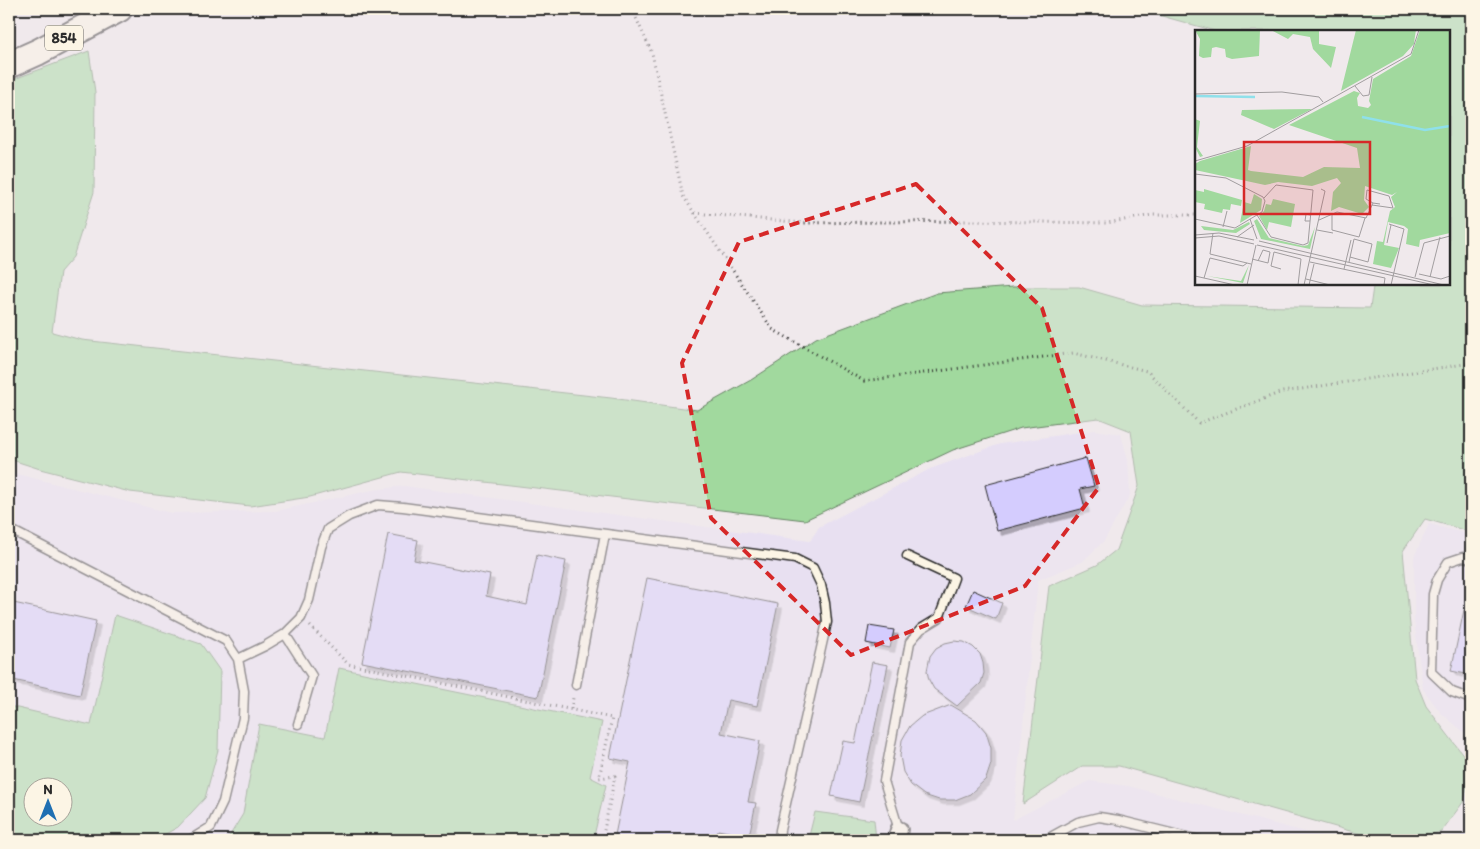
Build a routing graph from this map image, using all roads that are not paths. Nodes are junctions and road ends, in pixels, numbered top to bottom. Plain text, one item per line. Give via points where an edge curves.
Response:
1 (119, 9) edge
2 (9, 65) edge
3 (9, 529) edge
4 (605, 534) junction
5 (907, 556) dead end
6 (1471, 559) edge
7 (285, 634) junction
8 (238, 659) junction
9 (576, 685) dead end
10 (1471, 699) edge
11 (298, 724) dead end
12 (897, 835) edge
13 (190, 840) edge
14 (779, 840) edge
15 (1045, 840) edge
16 (1199, 840) edge

1 - 2 main road, 854
3 - 8 lane via 226,642
4 - 7 lane via 378,505 349,516 328,529 309,600 301,618
4 - 9 lane
4 - 14 lane via 795,559 813,568 821,585 827,622
5 - 12 lane via 954,578 939,618 921,629 910,642 884,781
6 - 10 lane via 1463,557 1448,562 1437,580 1433,594 1432,672 1452,692
7 - 8 lane
7 - 11 lane via 312,676
8 - 13 lane via 244,691 243,718 223,802 211,827
15 - 16 lane via 1078,822 1099,817

